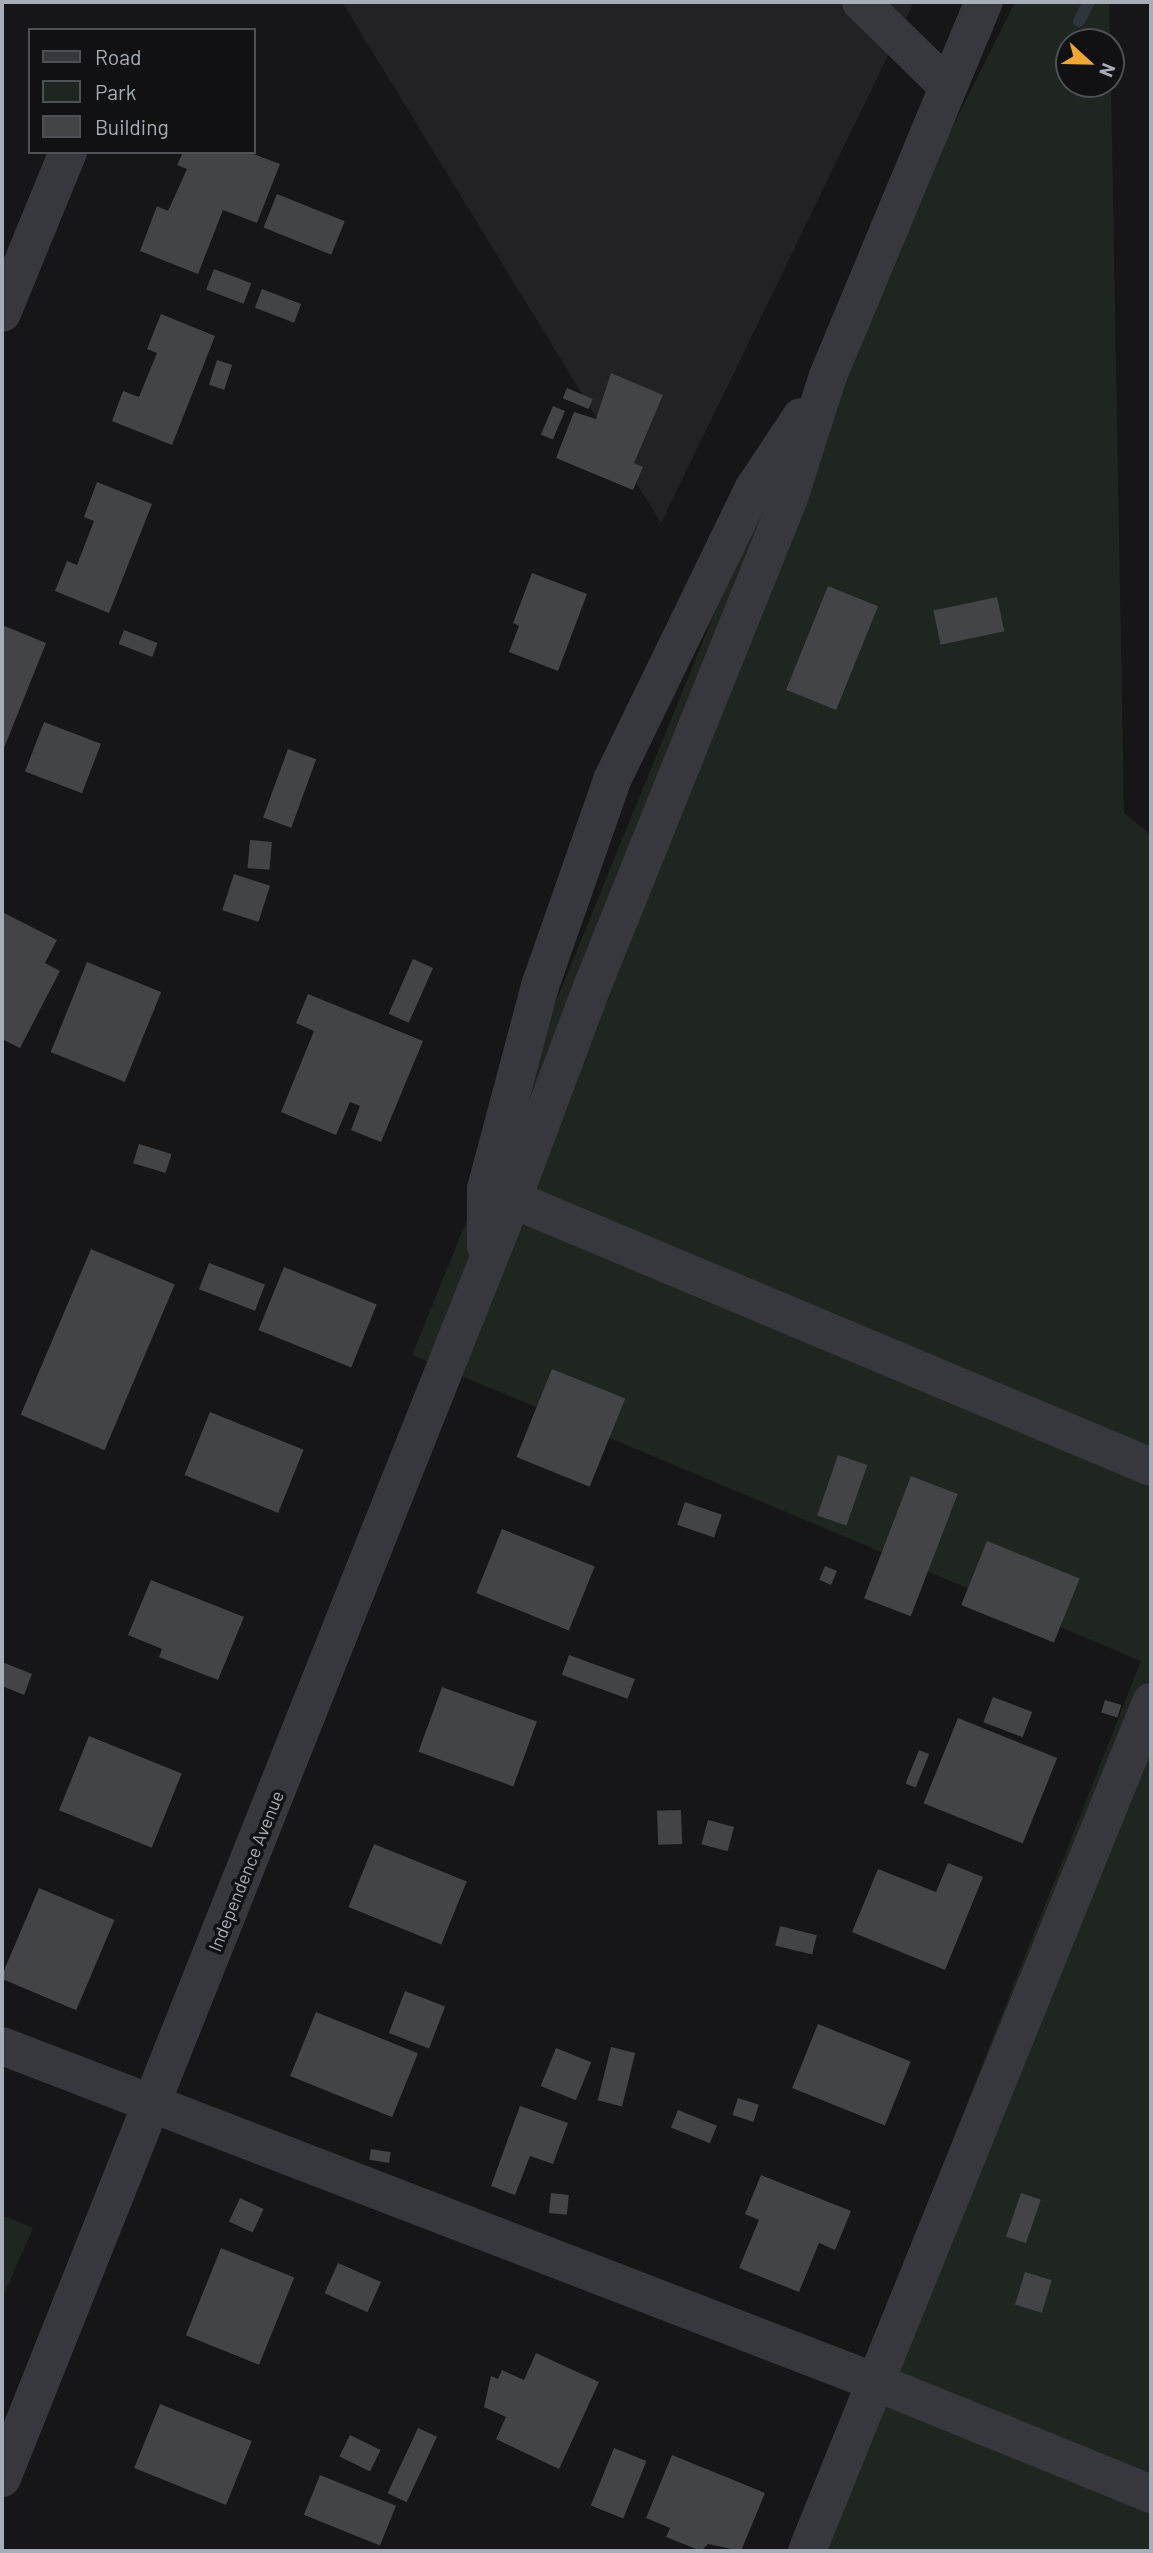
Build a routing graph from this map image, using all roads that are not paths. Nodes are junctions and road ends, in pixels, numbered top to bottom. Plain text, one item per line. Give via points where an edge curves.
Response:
1 (862, 2) edge
2 (984, 2) edge
3 (946, 85) junction
4 (67, 154) edge
5 (2, 313) edge
6 (828, 376) junction
7 (642, 713) junction
8 (693, 736) junction
9 (500, 1194) junction
10 (1151, 1467) edge
11 (1151, 1702) edge
12 (2, 2046) edge
13 (154, 2105) junction
14 (873, 2381) junction
15 (2, 2478) edge
16 (1151, 2494) edge
17 (807, 2551) edge

1 - 3 street
2 - 3 street
3 - 6 street
4 - 5 street
6 - 7 street via 754,488
6 - 8 street via 789,498
7 - 8 street
7 - 9 street via 612,780 540,986
8 - 9 street via 592,987
9 - 10 street
9 - 13 street, Independence Avenue via 486,1262
11 - 14 street
12 - 13 street
13 - 14 street
13 - 15 street, Independence Avenue
14 - 16 street
14 - 17 street

